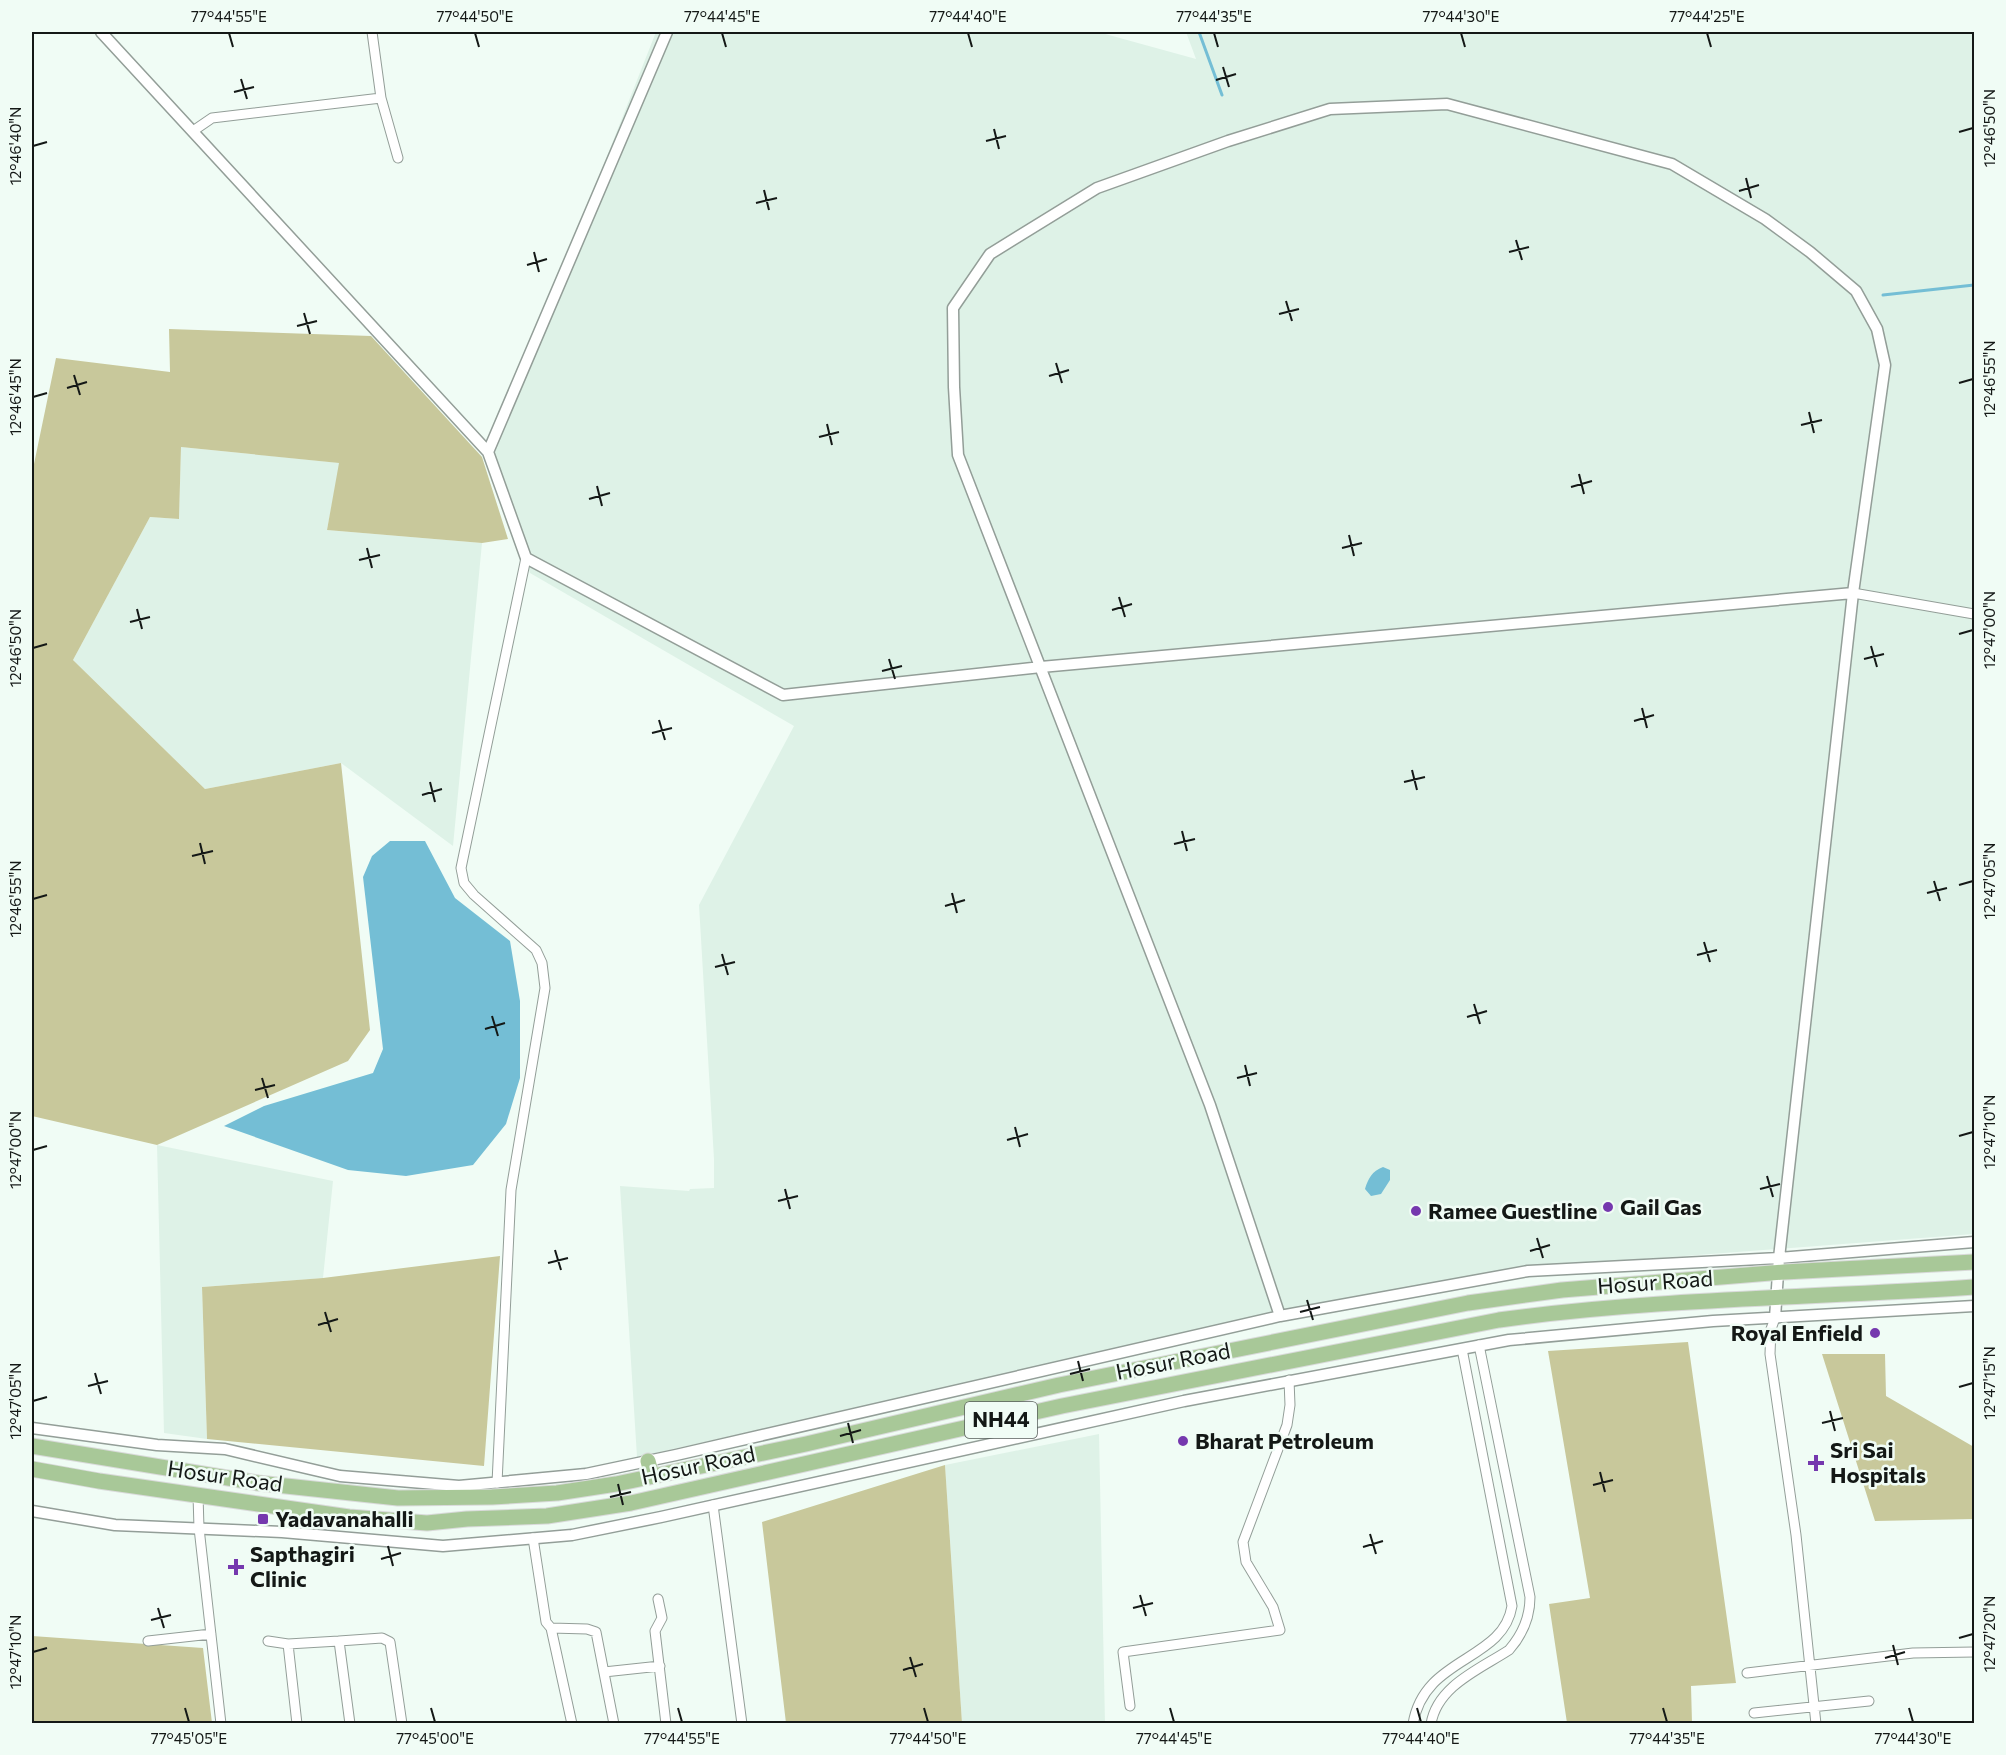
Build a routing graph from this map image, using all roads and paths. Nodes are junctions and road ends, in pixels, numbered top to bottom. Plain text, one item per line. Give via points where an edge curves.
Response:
1 (101, 32) edge
2 (372, 32) edge
3 (667, 32) edge
4 (381, 98) junction
5 (193, 131) junction
6 (398, 158) dead end
7 (488, 452) junction
8 (526, 558) junction
9 (1852, 592) junction
10 (1974, 614) edge
11 (1041, 667) junction
12 (1974, 1242) edge
13 (1974, 1263) edge
14 (1778, 1265) junction
15 (1974, 1287) edge
16 (1776, 1296) junction
17 (1974, 1306) edge
18 (1280, 1316) junction
19 (1775, 1318) junction
20 (1479, 1346) junction
21 (1462, 1349) junction
22 (1289, 1380) junction
23 (32, 1428) edge
24 (32, 1446) edge
25 (648, 1461) junction
26 (32, 1469) edge
27 (652, 1476) junction
28 (497, 1483) junction
29 (198, 1496) junction
30 (713, 1505) junction
31 (32, 1511) edge
32 (199, 1528) junction
33 (533, 1538) junction
34 (658, 1599) dead end
35 (551, 1629) junction
36 (211, 1634) junction
37 (148, 1641) dead end
38 (268, 1641) dead end
39 (339, 1641) junction
40 (288, 1644) junction
41 (1974, 1652) edge
42 (660, 1666) junction
43 (1810, 1667) junction
44 (604, 1672) junction
45 (1747, 1673) dead end
46 (1869, 1701) dead end
47 (1130, 1707) dead end
48 (1814, 1707) junction
49 (1754, 1713) dead end
50 (221, 1724) edge
51 (297, 1724) edge
52 (350, 1724) edge
53 (402, 1724) edge
54 (572, 1724) edge
55 (614, 1724) edge
56 (666, 1724) edge
57 (742, 1724) edge
58 (1413, 1724) edge
59 (1431, 1724) edge
60 (1816, 1724) edge

1 - 5 street
2 - 4 street
3 - 7 street
4 - 5 street via 212,118
4 - 6 street
5 - 7 street
7 - 8 street
8 - 11 street via 783,695
8 - 28 street via 461,867 464,883 474,895 536,950 542,963 544,988 511,1190
9 - 10 street
9 - 11 street
9 - 11 street via 1885,365 1877,329 1856,291 1765,219 1672,164 1447,104 1330,109 1097,188 990,254 953,308 958,455
9 - 14 street
11 - 18 street via 1210,1105
12 - 14 street
13 - 14 highway, Hosur Road / NH44
14 - 16 street
14 - 18 street via 1528,1271
14 - 27 highway, Hosur Road / NH44 via 1468,1303 1059,1385
15 - 16 highway, Hosur Road / NH44
16 - 19 street
16 - 29 highway, Hosur Road / NH44 via 1552,1312 1499,1320 1062,1406 581,1512 427,1523 349,1517
17 - 19 street
18 - 25 street
19 - 20 street via 1540,1337
19 - 43 street via 1770,1354
20 - 21 street
20 - 59 street via 1530,1607 1525,1627 1515,1643 1447,1692 1437,1705
21 - 22 street
21 - 58 street via 1512,1606 1509,1620 1497,1637 1427,1688
22 - 30 street
22 - 47 street via 1287,1425 1243,1542 1246,1562 1273,1607 1280,1630 1123,1652
23 - 28 street via 156,1445 225,1449 340,1476 459,1486
24 - 27 highway, Hosur Road / NH44 via 258,1483 398,1498 557,1493
25 - 27 highway
25 - 28 street via 586,1474
26 - 29 highway, Hosur Road / NH44
29 - 32 street
30 - 33 street via 572,1535
30 - 57 street
31 - 32 street via 115,1525
32 - 33 street via 442,1546
32 - 36 street
33 - 35 street via 546,1622
34 - 42 street via 662,1618 655,1631
35 - 44 street via 596,1632
35 - 54 street
36 - 37 street
36 - 50 street
38 - 40 street
39 - 40 street
39 - 52 street
39 - 53 street via 382,1638 390,1642
40 - 51 street
41 - 43 street via 1913,1653
42 - 44 street
42 - 56 street
43 - 45 street
43 - 48 street
44 - 55 street
46 - 48 street
48 - 49 street
48 - 60 street

